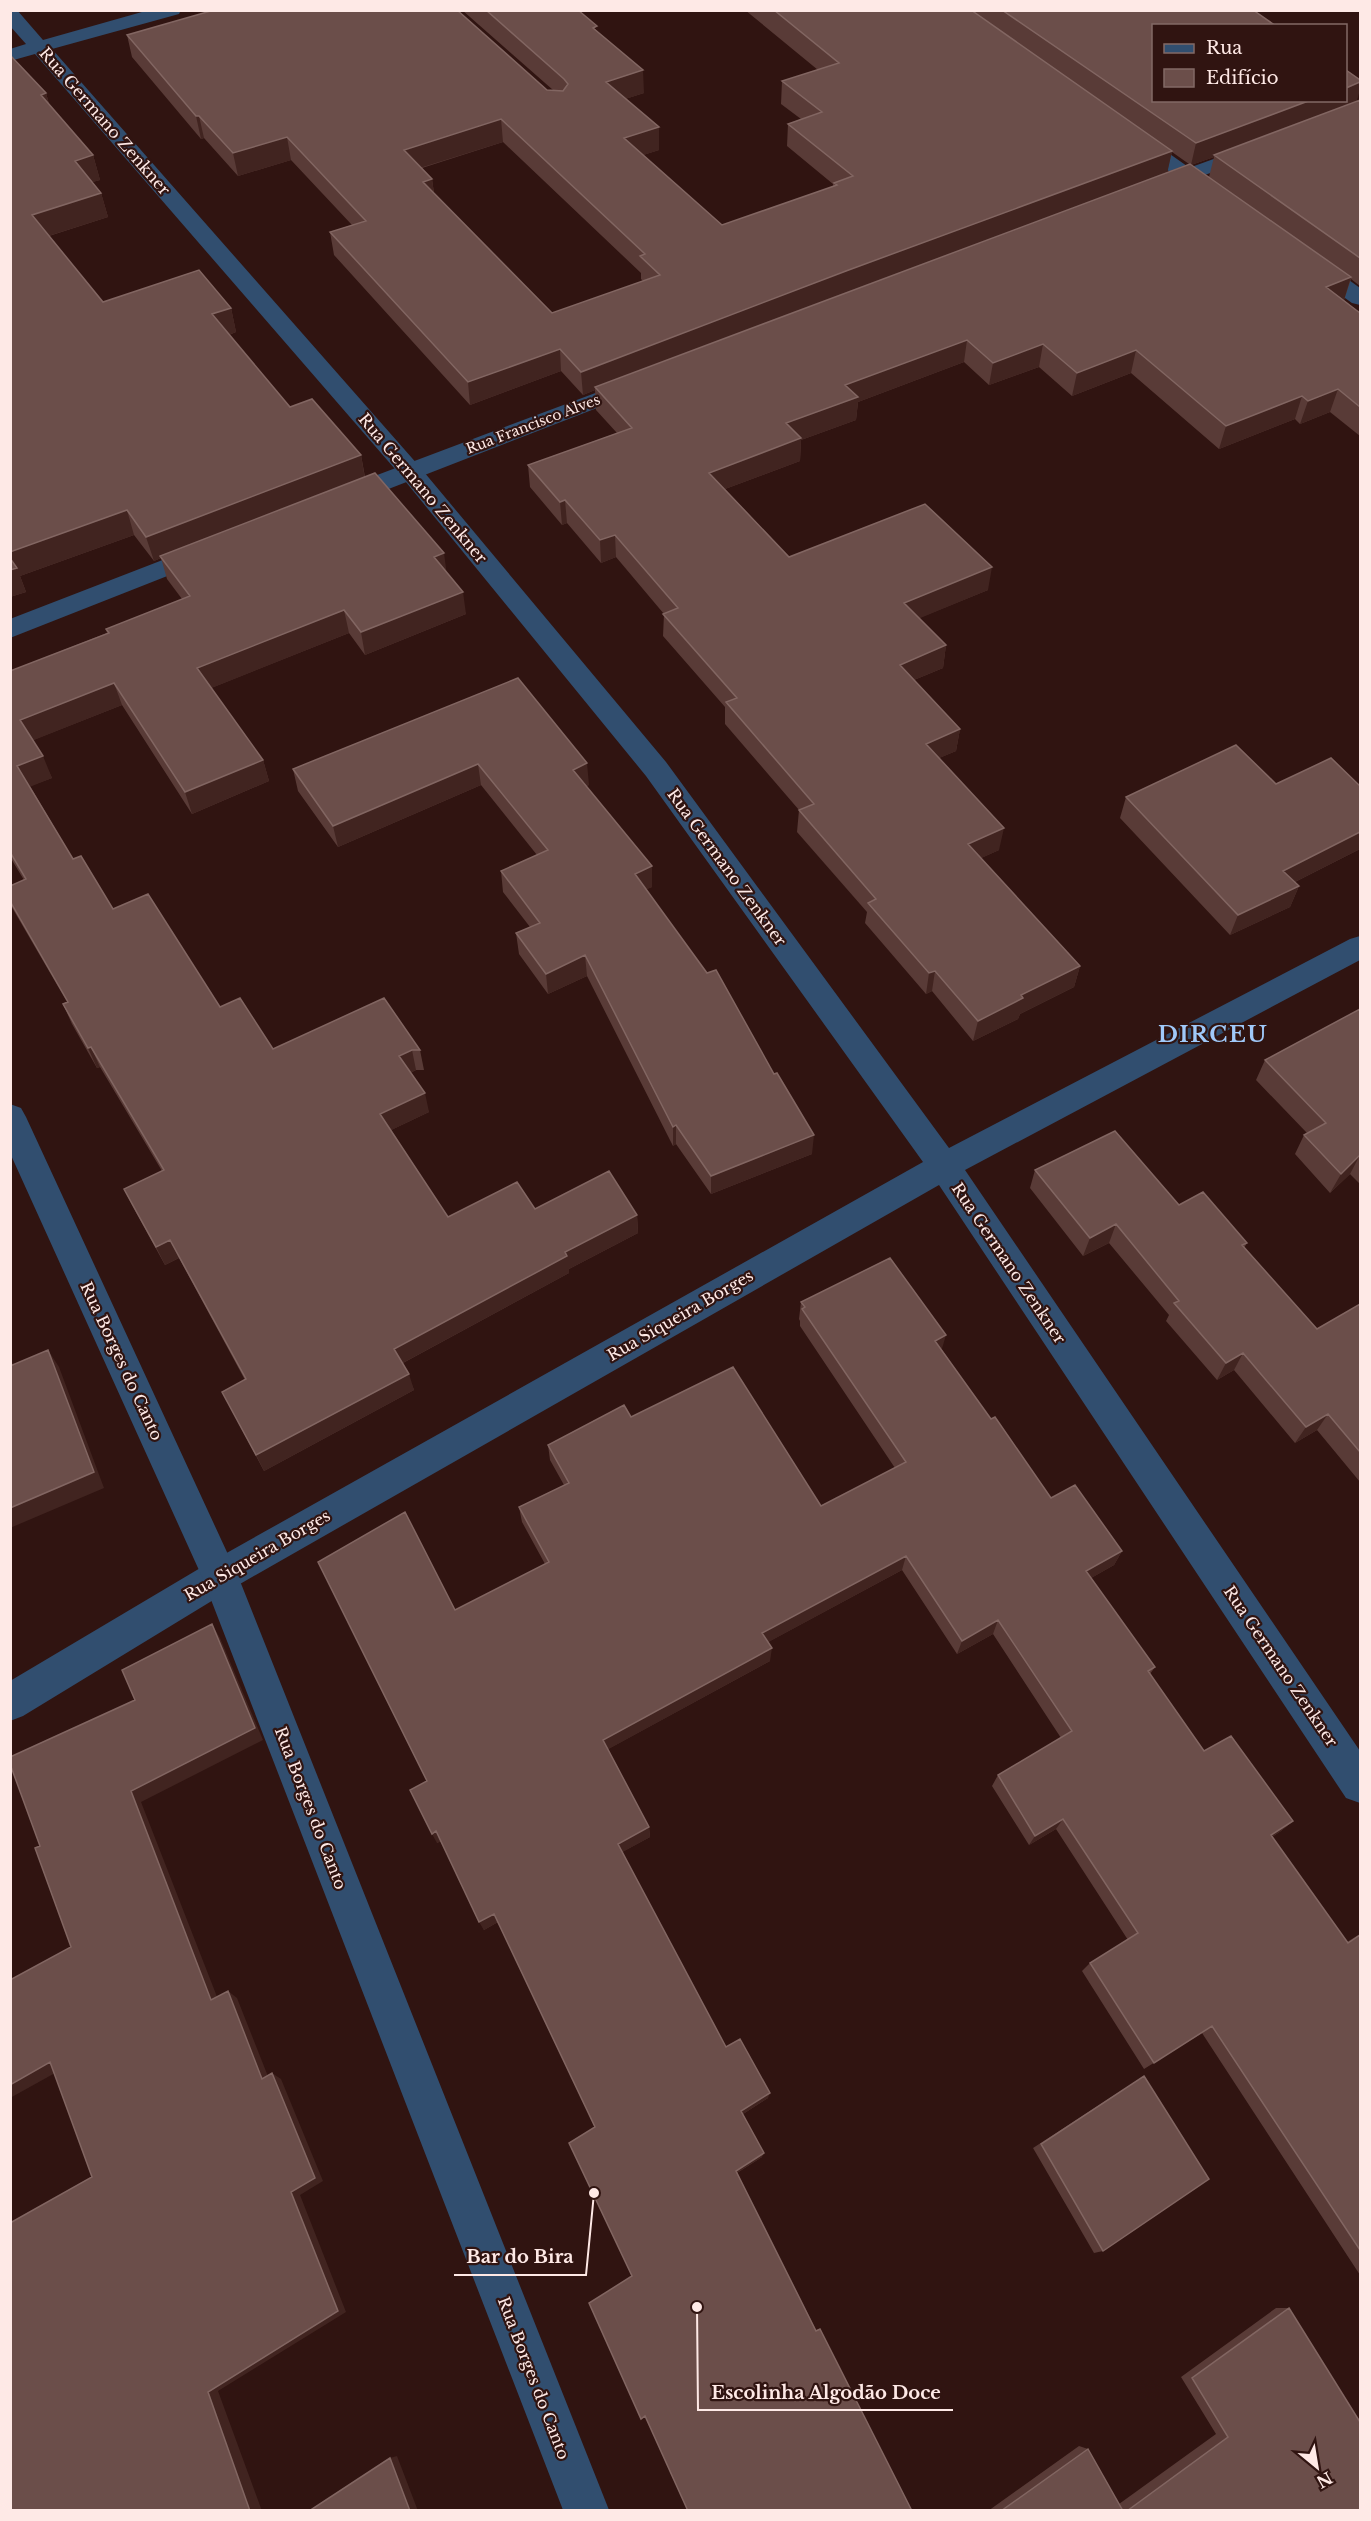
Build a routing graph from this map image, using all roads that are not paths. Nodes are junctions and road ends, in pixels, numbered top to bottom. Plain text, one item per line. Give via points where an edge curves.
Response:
1 (172, 10) edge
2 (10, 14) edge
3 (40, 46) junction
4 (10, 55) edge
5 (1120, 129) edge
6 (1274, 142) edge
7 (1187, 174) junction
8 (1131, 196) edge
9 (1235, 209) edge
10 (1293, 250) edge
11 (1360, 298) edge
12 (654, 378) edge
13 (410, 471) junction
14 (321, 506) edge
15 (221, 545) edge
16 (10, 629) edge
17 (1360, 947) edge
18 (13, 1128) edge
19 (944, 1166) junction
20 (220, 1576) junction
21 (10, 1703) edge
22 (1360, 1784) edge
23 (586, 2511) edge

1 - 3 street
2 - 3 street, Rua Germano Zenkner
3 - 4 street
3 - 13 street, Rua Germano Zenkner
5 - 7 street
6 - 7 street
7 - 8 street
7 - 9 street
10 - 11 street
12 - 13 street, Rua Francisco Alves
13 - 14 street, Rua Francisco Alves
13 - 19 street, Rua Germano Zenkner via 656,769
15 - 16 street
17 - 19 street, Rua Siqueira Borges
18 - 20 street, Rua Borges do Canto
19 - 20 street, Rua Siqueira Borges
19 - 22 street, Rua Germano Zenkner
20 - 21 street, Rua Siqueira Borges
20 - 23 street, Rua Borges do Canto

